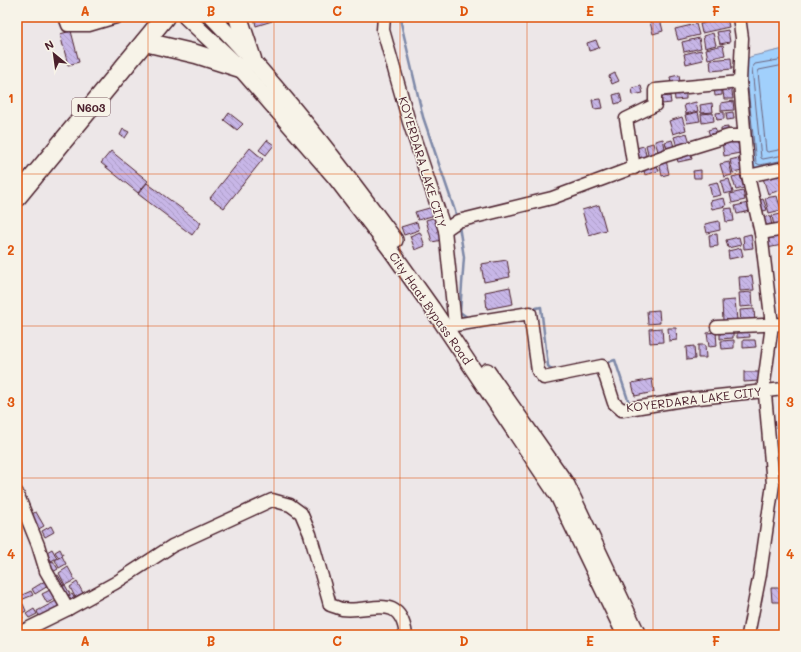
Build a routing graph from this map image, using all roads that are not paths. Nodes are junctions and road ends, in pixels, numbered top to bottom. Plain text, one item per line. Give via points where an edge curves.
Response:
1 (65, 17) edge
2 (116, 17) edge
3 (165, 17) edge
4 (186, 17) edge
5 (212, 17) edge
6 (238, 17) edge
7 (384, 17) edge
8 (740, 17) edge
9 (145, 42) junction
10 (246, 64) junction
11 (740, 82) junction
12 (744, 136) junction
13 (634, 168) junction
14 (784, 168) edge
15 (748, 176) junction
16 (17, 197) edge
17 (784, 229) edge
18 (445, 230) junction
19 (761, 233) junction
20 (784, 324) edge
21 (772, 325) junction
22 (455, 326) junction
23 (717, 327) dead end
24 (764, 388) junction
25 (784, 389) edge
26 (17, 493) edge
27 (68, 609) junction
28 (17, 634) edge
29 (406, 635) edge
30 (625, 635) edge
31 (638, 635) edge
32 (748, 635) edge

1 - 2 street via 68,25 89,25
3 - 9 highway, N603
4 - 10 main road, City Haat Bypass Road
5 - 10 main road, City Haat Bypass Road
6 - 10 highway
7 - 18 street, KOYERDARA LAKE CITY via 384,30 409,122
8 - 11 street
9 - 10 highway
9 - 16 highway, N603
10 - 22 main road, City Haat Bypass Road via 343,169
10 - 30 main road, City Haat Bypass Road via 390,249 558,496
11 - 12 street
11 - 13 street via 655,90 655,106 626,120
12 - 13 street via 729,136
12 - 15 street
13 - 18 street via 552,198 458,221
14 - 15 street
15 - 19 street
17 - 19 street
18 - 22 street, KOYERDARA LAKE CITY
19 - 21 street
20 - 21 street
21 - 23 street
21 - 24 street
22 - 24 street, KOYERDARA LAKE CITY via 530,313 538,372 544,378 602,366 614,403 622,410
22 - 31 main road, City Haat Bypass Road via 567,485
24 - 25 street, KOYERDARA LAKE CITY
24 - 32 street via 773,484
26 - 27 street via 46,572
27 - 28 street
27 - 29 street via 115,583 172,546 272,500 290,505 301,513 310,534 330,605 342,609 388,606 399,613

